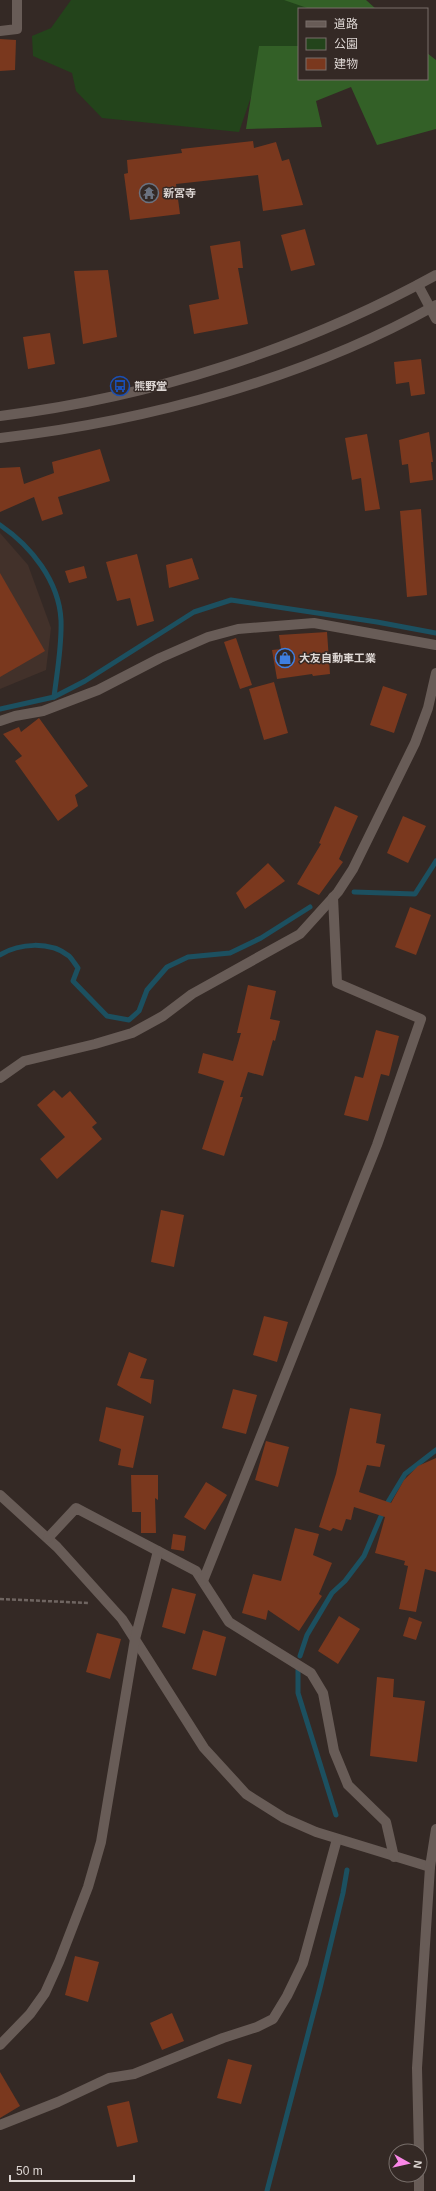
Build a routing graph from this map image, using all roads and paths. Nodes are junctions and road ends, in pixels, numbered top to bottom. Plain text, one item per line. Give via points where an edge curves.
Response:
1 (17, 0) edge
2 (0, 31) edge
3 (436, 275) edge
4 (418, 285) junction
5 (433, 306) edge
6 (436, 319) edge
7 (0, 416) edge
8 (0, 438) edge
9 (436, 645) edge
10 (436, 673) edge
11 (0, 721) edge
12 (334, 897) junction
13 (0, 1078) edge
14 (0, 1495) edge
15 (48, 1538) junction
16 (158, 1551) junction
17 (203, 1581) junction
18 (0, 1599) edge
19 (106, 1601) junction
20 (135, 1639) junction
21 (436, 1829) edge
22 (337, 1839) junction
23 (394, 1857) junction
24 (430, 1867) junction
25 (0, 2045) edge
26 (0, 2125) edge
27 (418, 2143) edge

1 - 2 street via 17,29
3 - 4 street
4 - 5 street
4 - 7 street via 318,332 193,376 130,394
5 - 6 street
5 - 8 street via 324,358 245,386 98,423
9 - 11 street via 314,623 238,629 208,637 98,690 43,711
10 - 12 street via 428,708 415,743 353,869
12 - 13 street via 300,934 192,994 163,1016 132,1033 24,1061
12 - 17 street via 337,983 421,1019 377,1145
14 - 15 street
15 - 16 street via 76,1508
15 - 19 street
16 - 17 street via 196,1571
16 - 20 street
17 - 23 street via 229,1622 310,1673 322,1693 334,1751 348,1785 386,1822
18 - 19 path via 84,1603
19 - 20 street via 122,1618
20 - 22 street via 204,1748 246,1794 284,1818
20 - 25 street via 101,1842 88,1887 45,1993 30,2014
21 - 24 street
22 - 23 street
22 - 26 street via 303,1963 273,2019 256,2028 223,2038 134,2074 109,2078
23 - 24 street
24 - 27 street via 417,2068

